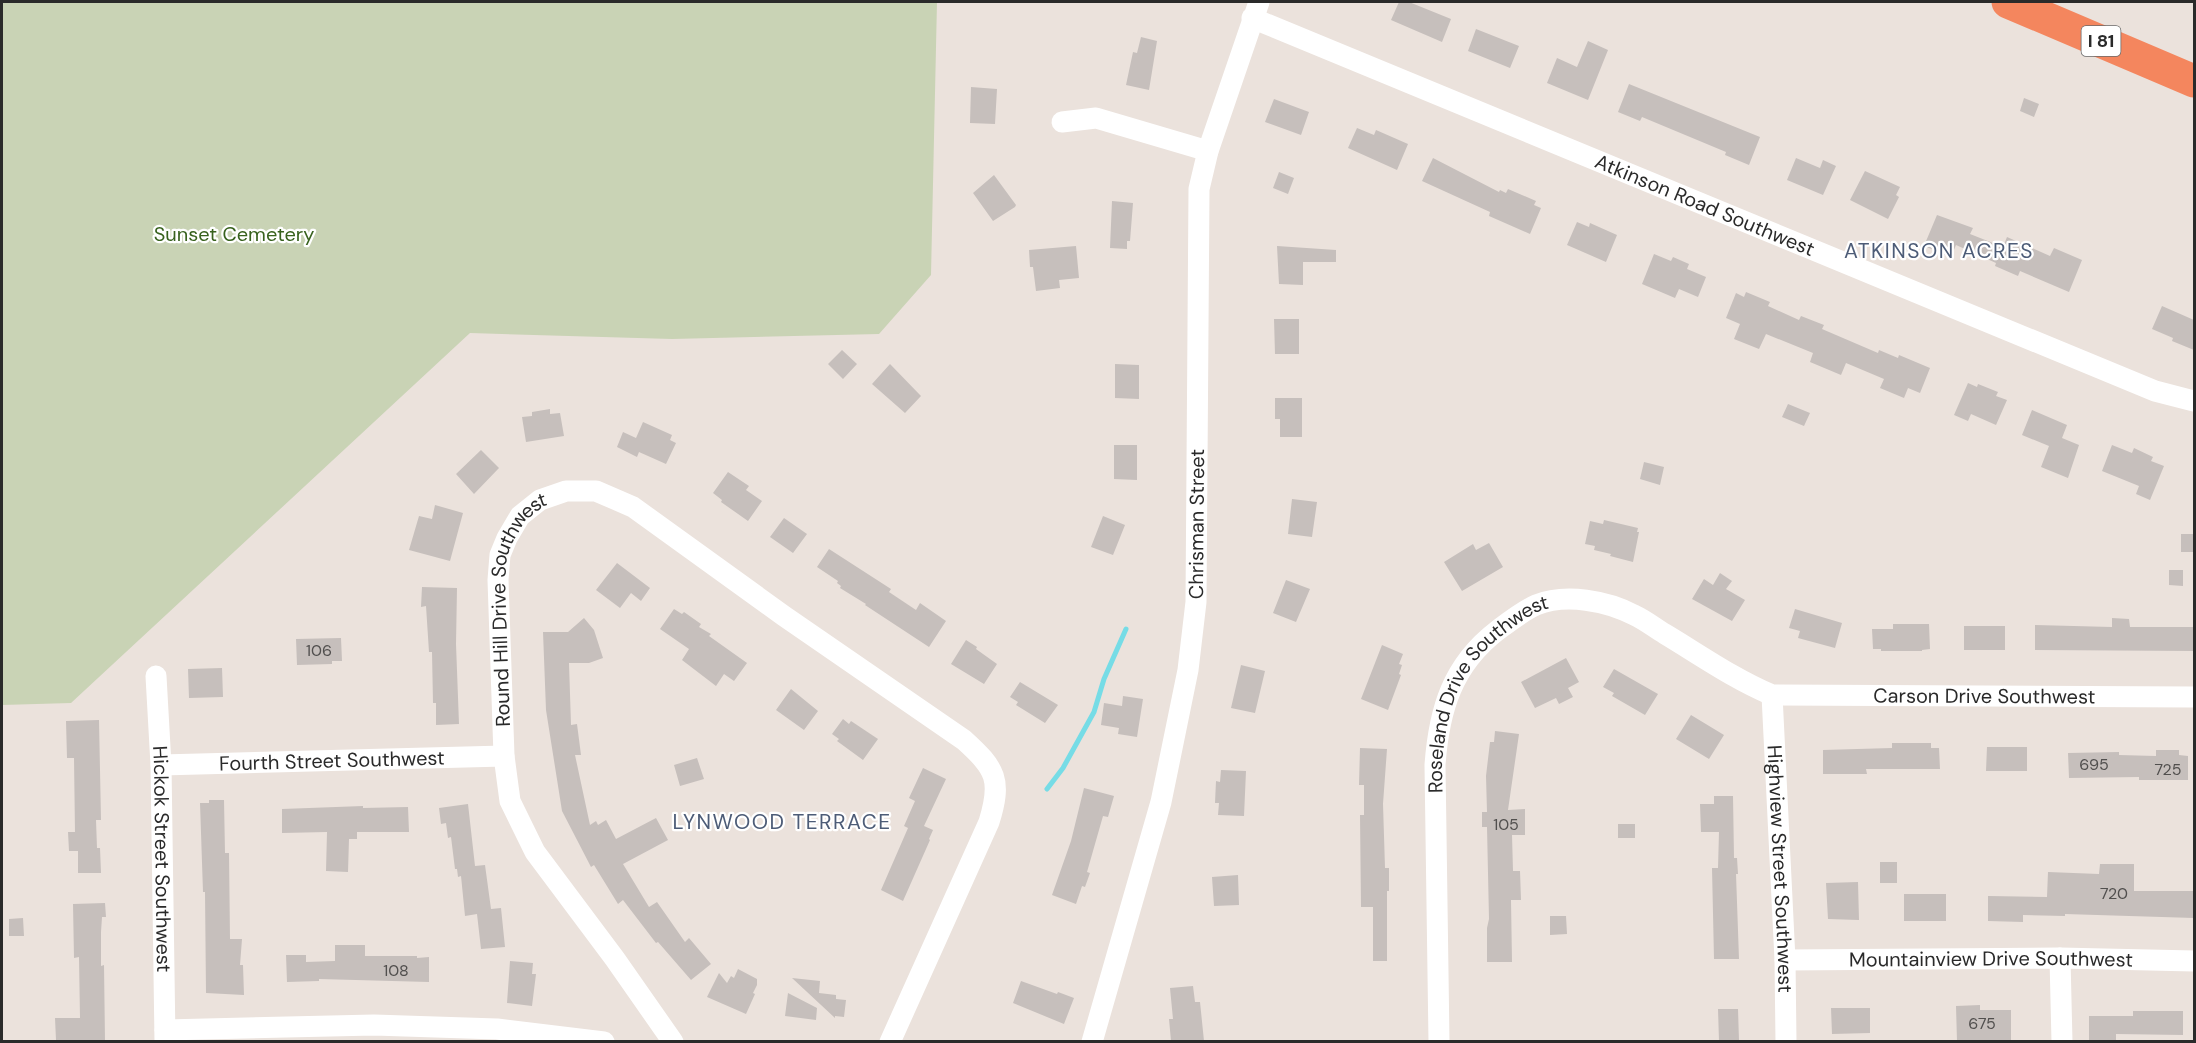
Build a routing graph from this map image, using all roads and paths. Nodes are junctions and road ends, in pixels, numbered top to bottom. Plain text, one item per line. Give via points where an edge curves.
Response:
1 (2008, 2) edge
2 (1255, 10) edge
3 (2194, 81) edge
4 (1062, 122) dead end
5 (1208, 151) junction
6 (2194, 401) edge
7 (156, 676) dead end
8 (1772, 695) junction
9 (2194, 697) edge
10 (504, 756) junction
11 (160, 765) junction
12 (2060, 958) junction
13 (1785, 960) junction
14 (2194, 961) edge
15 (497, 1035) edge
16 (165, 1036) edge
17 (604, 1041) edge
18 (673, 1041) edge
19 (890, 1041) edge
20 (1092, 1041) edge
21 (1439, 1041) edge
22 (1786, 1041) edge
23 (2062, 1041) edge

1 - 3 highway, I 81
2 - 5 street, Chrisman Street
2 - 6 street, Atkinson Road Southwest via 2155,391
4 - 5 street via 1096,118
5 - 20 street, Chrisman Street via 1199,189 1196,602 1188,670 1161,802
7 - 11 street, Hickok Street Southwest
8 - 9 street, Carson Drive Southwest
8 - 13 street, Highview Street Southwest
8 - 21 street, Roseland Drive Southwest via 1748,685 1634,615 1597,602 1565,599 1537,604 1472,653 1450,687 1437,730
10 - 11 street, Fourth Street Southwest
10 - 18 street, Round Hill Drive Southwest via 510,801 535,852
10 - 19 street, Round Hill Drive Southwest via 500,555 520,516 540,500 566,492 596,492 633,507 964,740 984,758 994,778 996,800
11 - 16 street, Hickok Street Southwest
12 - 13 street, Mountainview Drive Southwest
12 - 14 street, Mountainview Drive Southwest
12 - 23 street
13 - 22 street, Highview Street Southwest
15 - 16 street via 374,1025
15 - 17 street

